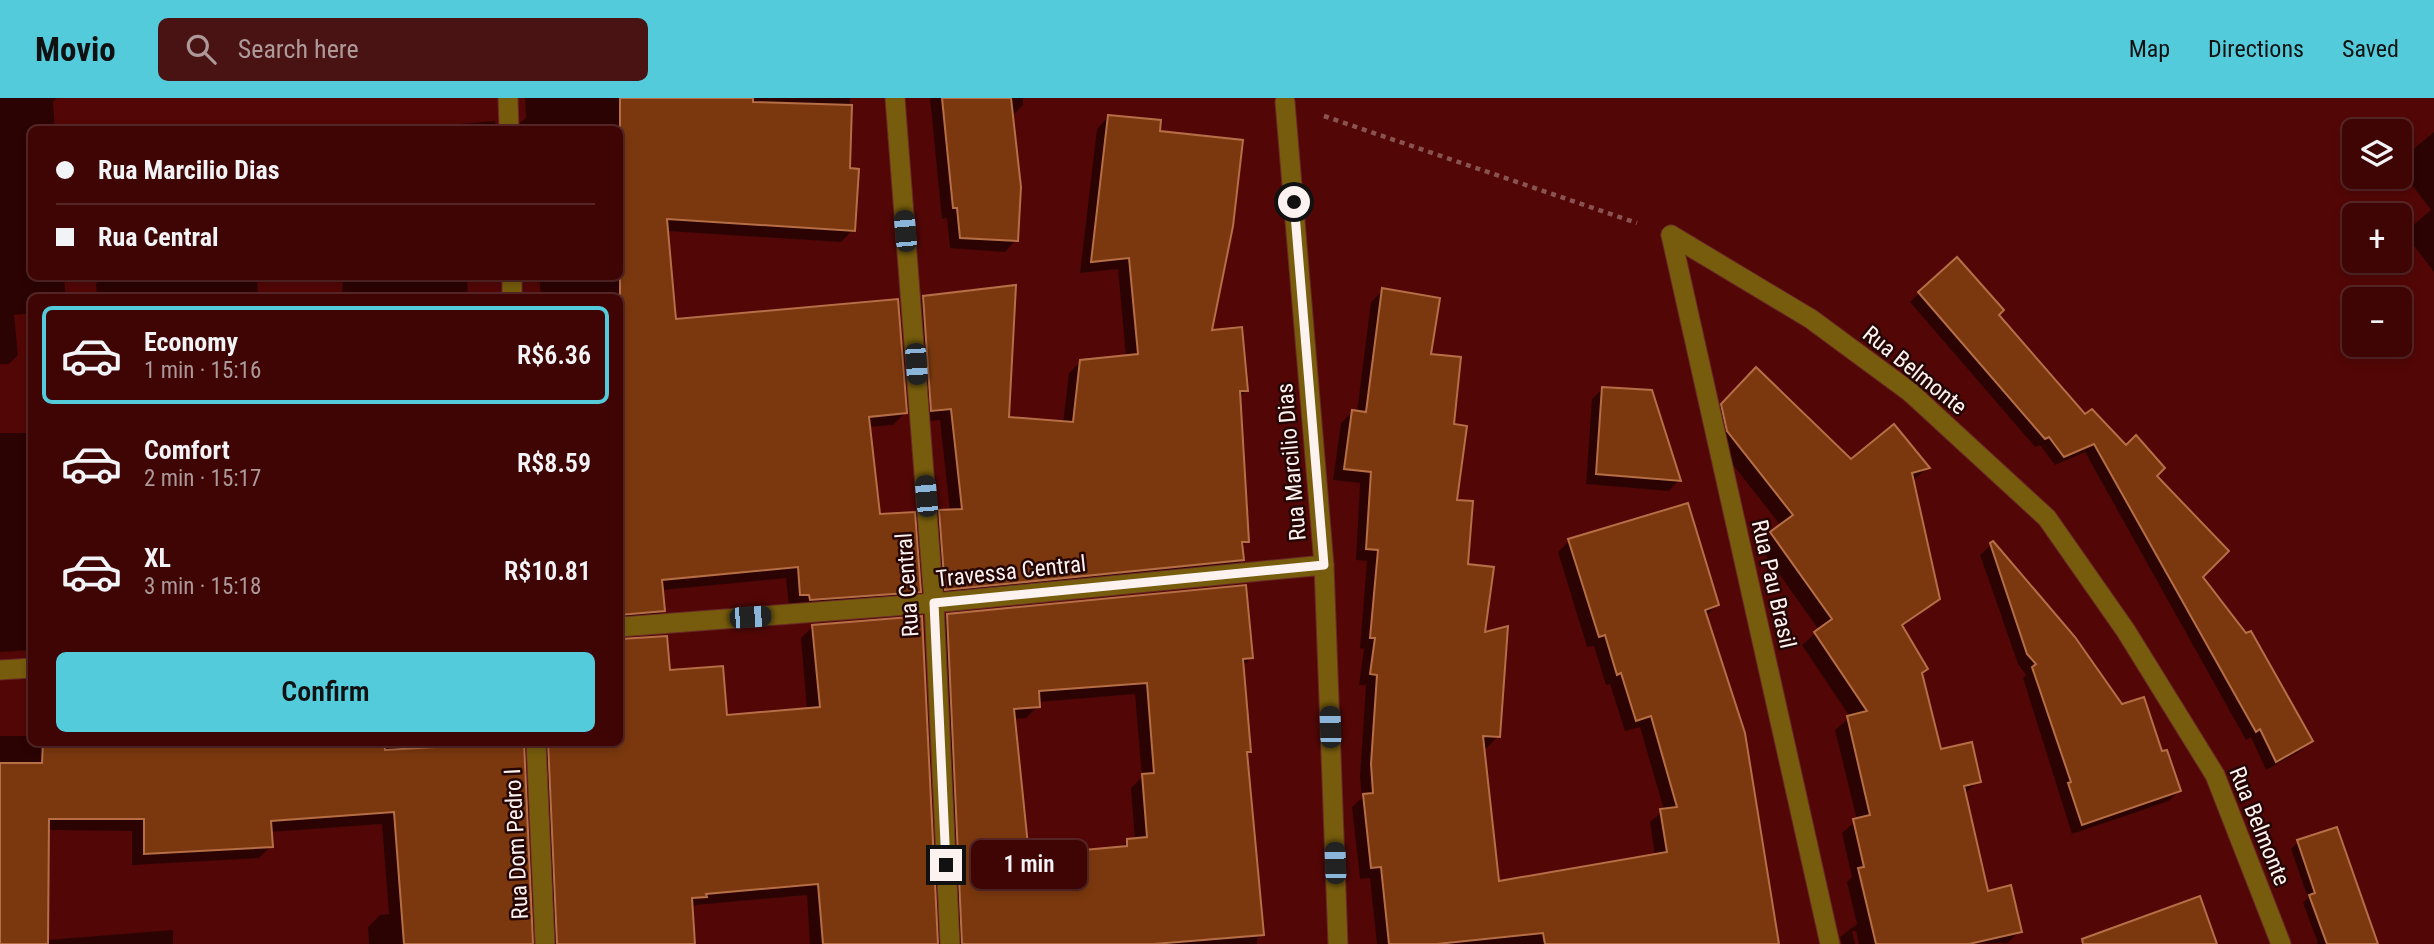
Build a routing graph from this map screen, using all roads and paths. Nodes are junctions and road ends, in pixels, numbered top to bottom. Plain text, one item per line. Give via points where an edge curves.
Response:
1 (508, 98) edge
2 (895, 98) edge
3 (1285, 102) joint
4 (509, 126) edge
5 (1671, 235) junction
6 (1324, 565) junction
7 (934, 603) junction
8 (623, 627) edge
9 (28, 668) edge
10 (0, 670) edge
11 (536, 746) edge
12 (545, 944) edge
13 (950, 944) edge
14 (1338, 944) edge
15 (1830, 944) edge
16 (2281, 944) edge

1 - 4 street
2 - 7 street, Rua Central
3 - 5 path
3 - 6 street, Rua Marcilio Dias
5 - 15 street, Rua Pau Brasil
5 - 16 street, Rua Belmonte via 1811,319 1910,391 2047,518 2126,631 2215,775
6 - 7 street, Travessa Central
6 - 14 street, Rua Marcilio Dias
7 - 8 street, Travessa Central
7 - 13 street, Rua Central
9 - 10 street
11 - 12 street, Rua Dom Pedro I

